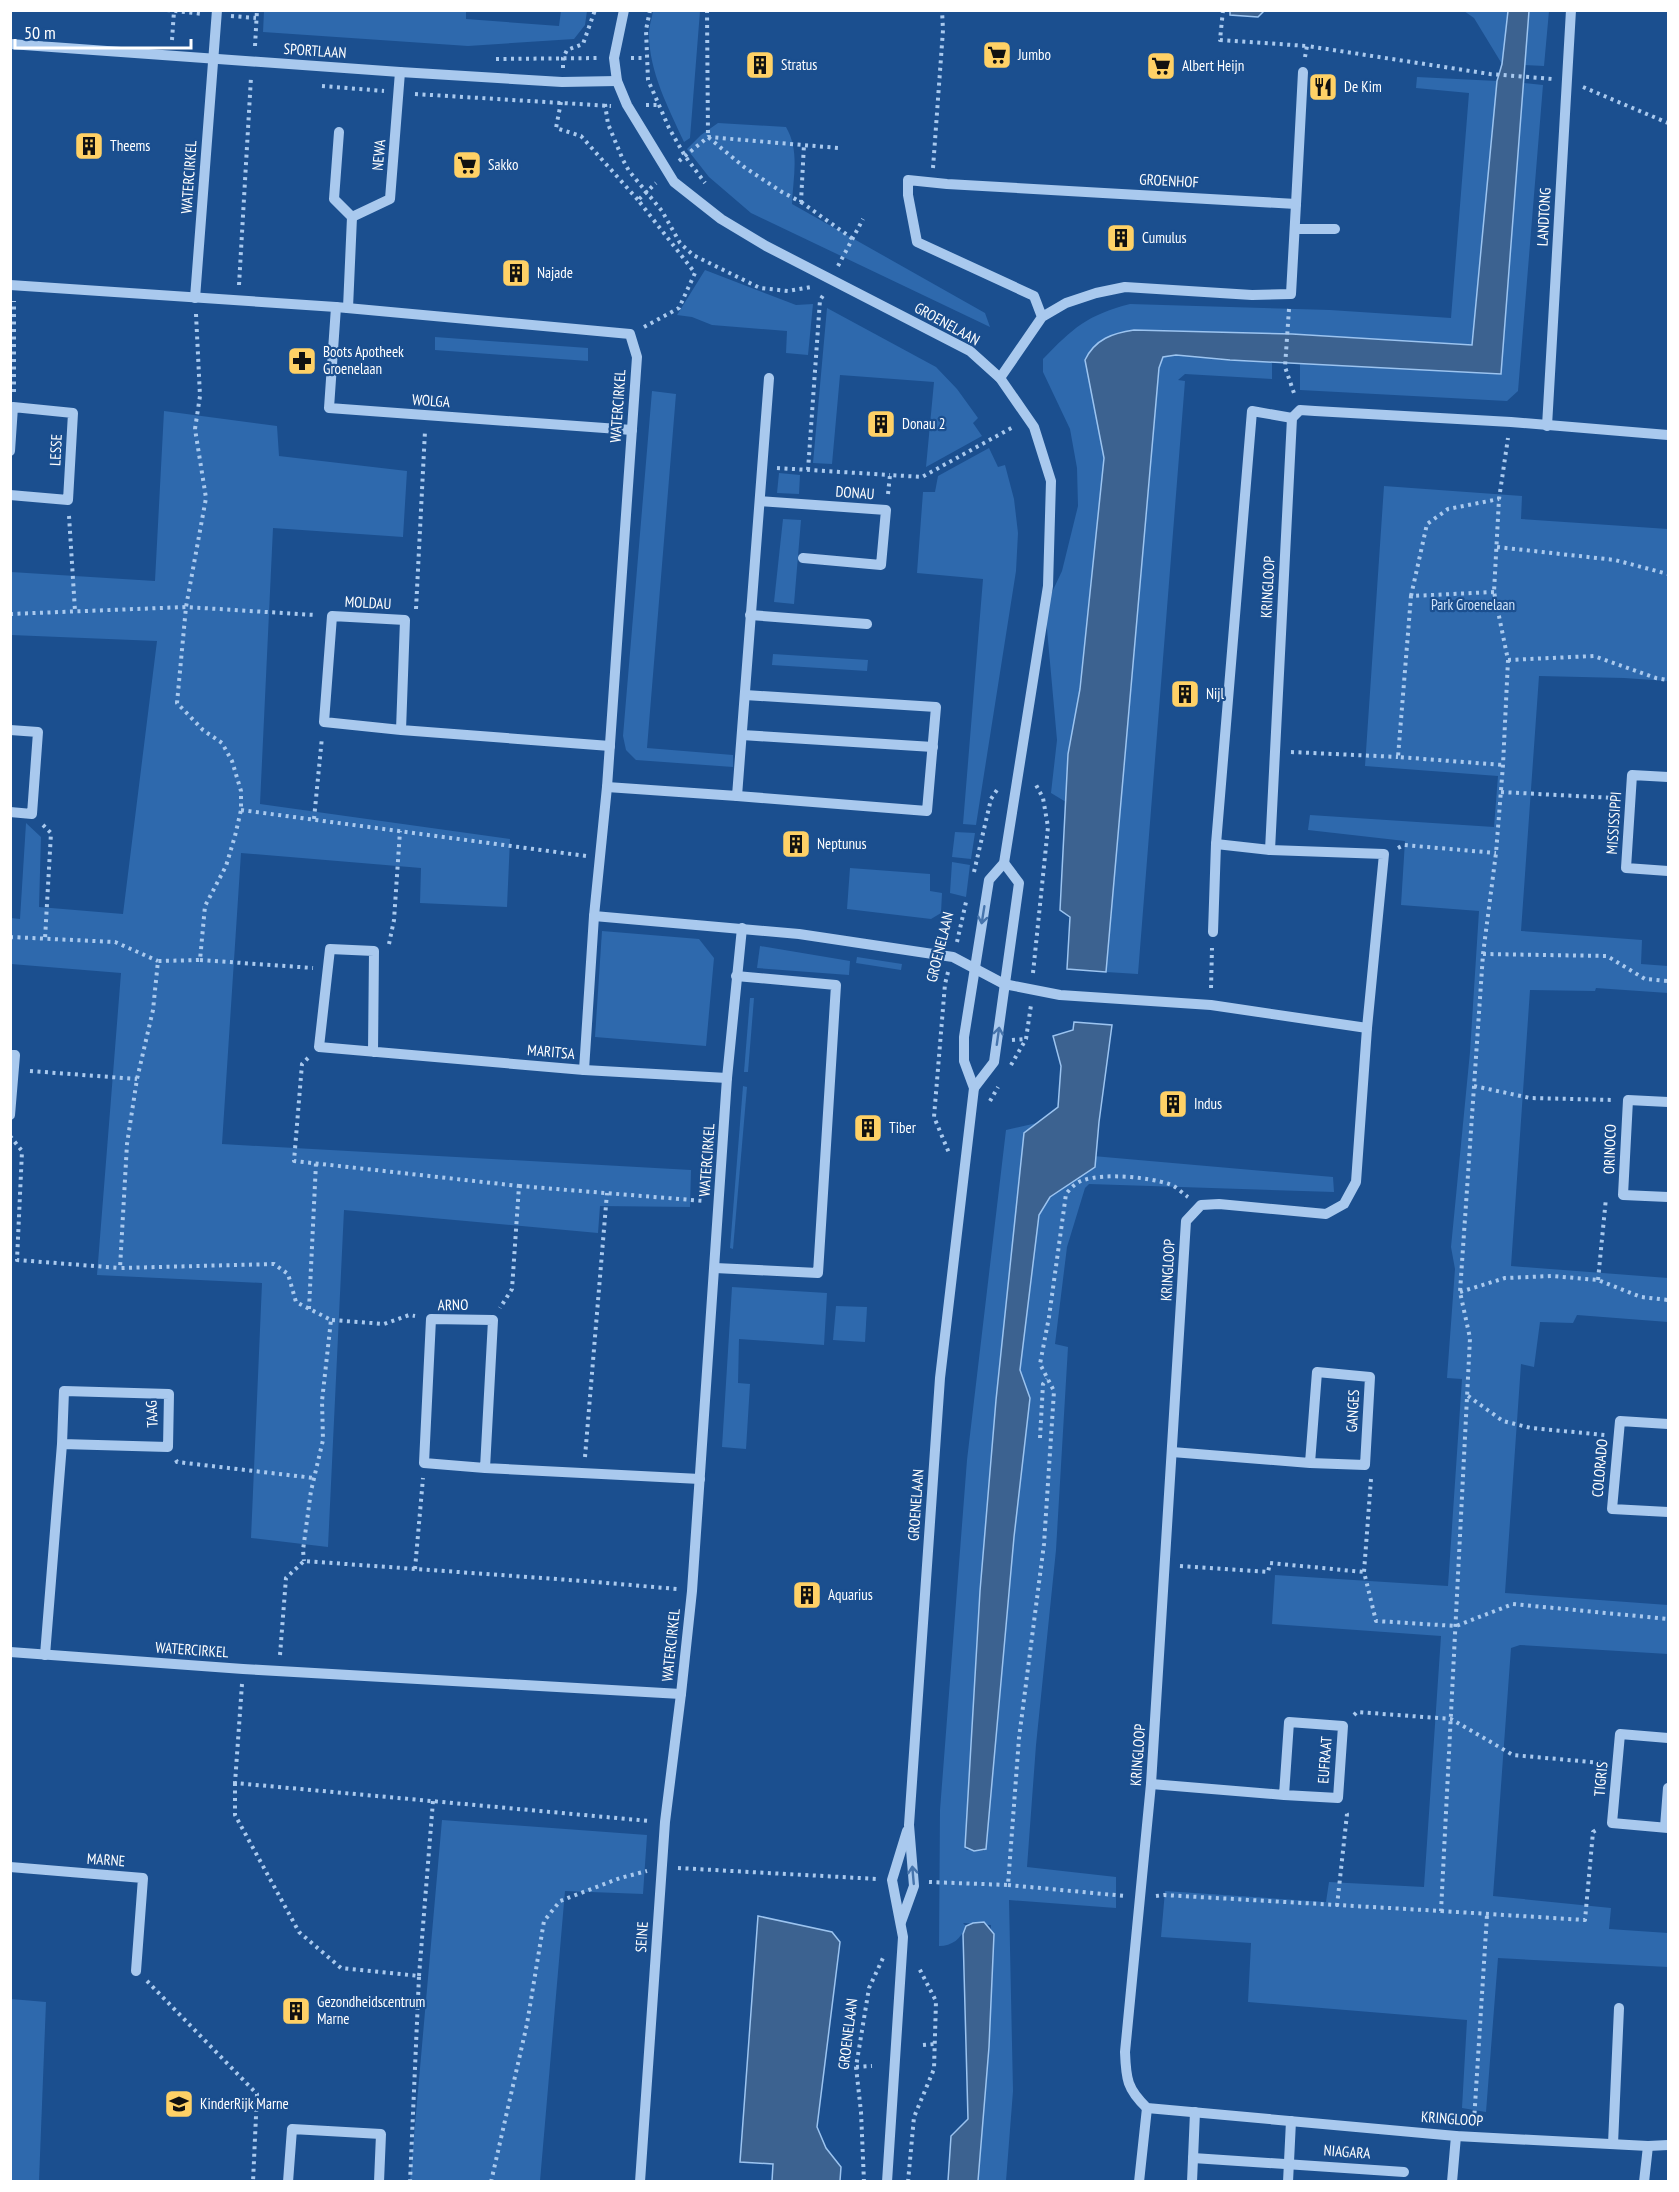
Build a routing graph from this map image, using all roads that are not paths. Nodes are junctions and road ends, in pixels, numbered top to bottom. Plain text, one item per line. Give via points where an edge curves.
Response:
1 (217, 10) edge
2 (624, 10) edge
3 (1572, 10) edge
4 (10, 44) edge
5 (213, 59) junction
6 (400, 72) junction
7 (1303, 72) road end
8 (617, 81) junction
9 (339, 132) dead end
10 (1296, 204) junction
11 (352, 217) junction
12 (1295, 229) junction
13 (1335, 229) dead end
14 (12, 285) edge
15 (195, 298) junction
16 (342, 308) junction
17 (1042, 317) junction
18 (769, 378) dead end
19 (1000, 378) junction
20 (1296, 414) junction
21 (1547, 426) junction
22 (632, 430) junction
23 (1668, 435) edge
24 (10, 451) edge
25 (10, 495) edge
26 (760, 501) junction
27 (803, 558) dead end
28 (750, 615) junction
29 (867, 624) dead end
30 (745, 695) junction
31 (10, 730) edge
32 (401, 730) junction
33 (742, 735) junction
34 (610, 746) junction
35 (933, 747) junction
36 (1668, 777) edge
37 (607, 787) junction
38 (737, 796) junction
39 (10, 813) edge
40 (1216, 844) junction
41 (1270, 850) junction
42 (1004, 863) junction
43 (1668, 871) edge
44 (594, 916) junction
45 (742, 927) junction
46 (1213, 932) road end
47 (975, 968) junction
48 (736, 976) junction
49 (1004, 984) junction
50 (1367, 1028) junction
51 (373, 1052) junction
52 (10, 1055) edge
53 (584, 1070) junction
54 (728, 1078) junction
55 (974, 1088) junction
56 (1668, 1102) edge
57 (10, 1115) edge
58 (1668, 1197) edge
59 (715, 1268) junction
60 (1668, 1424) edge
61 (62, 1444) junction
62 (1172, 1452) junction
63 (1310, 1462) junction
64 (485, 1468) junction
65 (700, 1479) junction
66 (1668, 1512) edge
67 (10, 1652) edge
68 (45, 1655) junction
69 (681, 1694) junction
70 (1668, 1738) edge
71 (1151, 1785) junction
72 (1668, 1788) edge
73 (1284, 1795) junction
74 (909, 1825) junction
75 (1667, 1827) edge
76 (10, 1867) edge
77 (901, 1922) junction
78 (136, 1971) road end
79 (1619, 2008) dead end
80 (1147, 2108) junction
81 (1196, 2112) junction
82 (1291, 2121) junction
83 (1455, 2136) junction
84 (1613, 2144) junction
85 (1668, 2145) edge
86 (1648, 2146) junction
87 (1193, 2158) junction
88 (1289, 2163) junction
89 (1404, 2172) dead end
90 (288, 2181) edge
91 (378, 2181) edge
92 (640, 2181) edge
93 (887, 2181) edge
94 (1138, 2181) edge
95 (1192, 2181) edge
96 (1288, 2181) edge
97 (1452, 2181) edge
98 (1644, 2181) edge

1 - 5 street, WATERCIRKEL
2 - 8 street, GROENELAAN via 614,58
3 - 21 street, LANDTONG
4 - 5 street, SPORTLAAN
5 - 6 street, SPORTLAAN
5 - 15 street, WATERCIRKEL
6 - 8 street, SPORTLAAN via 562,82
6 - 11 street, NEWA via 390,199
7 - 10 street
8 - 19 street, GROENELAAN via 627,105 674,182 721,219 970,351
9 - 11 street via 334,199
10 - 12 street
10 - 17 street, GROENHOF via 908,180 917,242 1035,296
11 - 16 street
12 - 13 street
12 - 17 street via 1291,294 1125,287 1096,292
14 - 15 street, WATERCIRKEL
15 - 16 street, WATERCIRKEL
16 - 22 street, WATERCIRKEL via 630,334 637,357
16 - 22 street, WOLGA via 329,408
17 - 19 street
18 - 26 street
19 - 42 street, GROENELAAN via 1034,427 1051,481 1048,586
20 - 21 street
20 - 40 street via 1252,411
20 - 41 street, KRINGLOOP
21 - 23 street
22 - 34 street, WATERCIRKEL
24 - 25 street, LESSE via 14,407 73,413 68,500
26 - 27 street, DONAU via 886,510 881,565
26 - 28 street
28 - 29 street
28 - 30 street
30 - 33 street
30 - 35 street via 936,707
31 - 39 street via 39,732 32,814
32 - 32 street, MOLDAU via 405,620 332,616 324,722
32 - 34 street
33 - 35 street
33 - 38 street
34 - 37 street, WATERCIRKEL
35 - 38 street via 927,811
36 - 43 street, MISSISSIPPI via 1632,775 1626,868
37 - 38 street
37 - 44 street, WATERCIRKEL
40 - 41 street
40 - 46 street
41 - 50 street via 1384,854
42 -> 47 street, GROENELAAN via 989,880
42 - 49 street via 1019,883
44 - 45 street
44 - 53 street, WATERCIRKEL
45 - 47 street via 953,957
45 - 48 street, WATERCIRKEL
47 - 49 street
47 - 55 street, GROENELAAN via 963,1061
48 - 54 street, WATERCIRKEL
48 - 59 street via 836,985 818,1274
49 - 50 street via 1060,995 1210,1005
55 -> 49 street via 994,1062
50 - 62 street, KRINGLOOP via 1356,1182 1344,1204 1326,1214 1201,1205 1186,1221
51 - 51 street, MARITSA via 374,951 330,949 319,1047
51 - 53 street, MARITSA
52 - 57 street via 15,1055
53 - 54 street, MARITSA
54 - 59 street, WATERCIRKEL
55 - 74 street, GROENELAAN via 940,1378
56 - 58 street, ORINOCO via 1628,1100 1623,1195
59 - 65 street, WATERCIRKEL
60 - 66 street, COLORADO via 1620,1421 1612,1509
61 - 61 street, TAAG via 64,1391 169,1394 168,1447
61 - 68 street, TAAG
62 - 63 street
62 - 71 street, KRINGLOOP
63 - 63 street, GANGES via 1365,1465 1370,1377 1317,1372
64 - 64 street, ARNO via 493,1320 431,1319 424,1463
64 - 65 street
65 - 69 street, WATERCIRKEL
67 - 68 street, WATERCIRKEL
68 - 69 street, WATERCIRKEL
69 - 92 street, SEINE via 665,1822
70 - 75 street, TIGRIS via 1620,1734 1612,1822
71 - 73 street, EUFRAAT
71 - 80 street, KRINGLOOP via 1125,2052 1132,2094
72 - 75 street, TIGRIS
73 - 73 street, EUFRAAT via 1289,1722 1343,1726 1338,1798
77 -> 74 street, GROENELAAN via 914,1886
74 - 77 street, GROENELAAN via 892,1880
76 - 78 street, MARNE via 142,1878
77 - 93 street, GROENELAAN
79 - 84 street
80 - 81 street, KRINGLOOP
80 - 94 street
81 - 82 street, KRINGLOOP
81 - 87 street
82 - 83 street, KRINGLOOP
82 - 88 street
83 - 84 street, KRINGLOOP
83 - 97 street
84 - 86 street, KRINGLOOP
85 - 86 street, KRINGLOOP
86 - 98 street
87 - 88 street, NIAGARA
87 - 95 street
88 - 89 street, NIAGARA
88 - 96 street
90 - 91 street via 292,2129 381,2134

